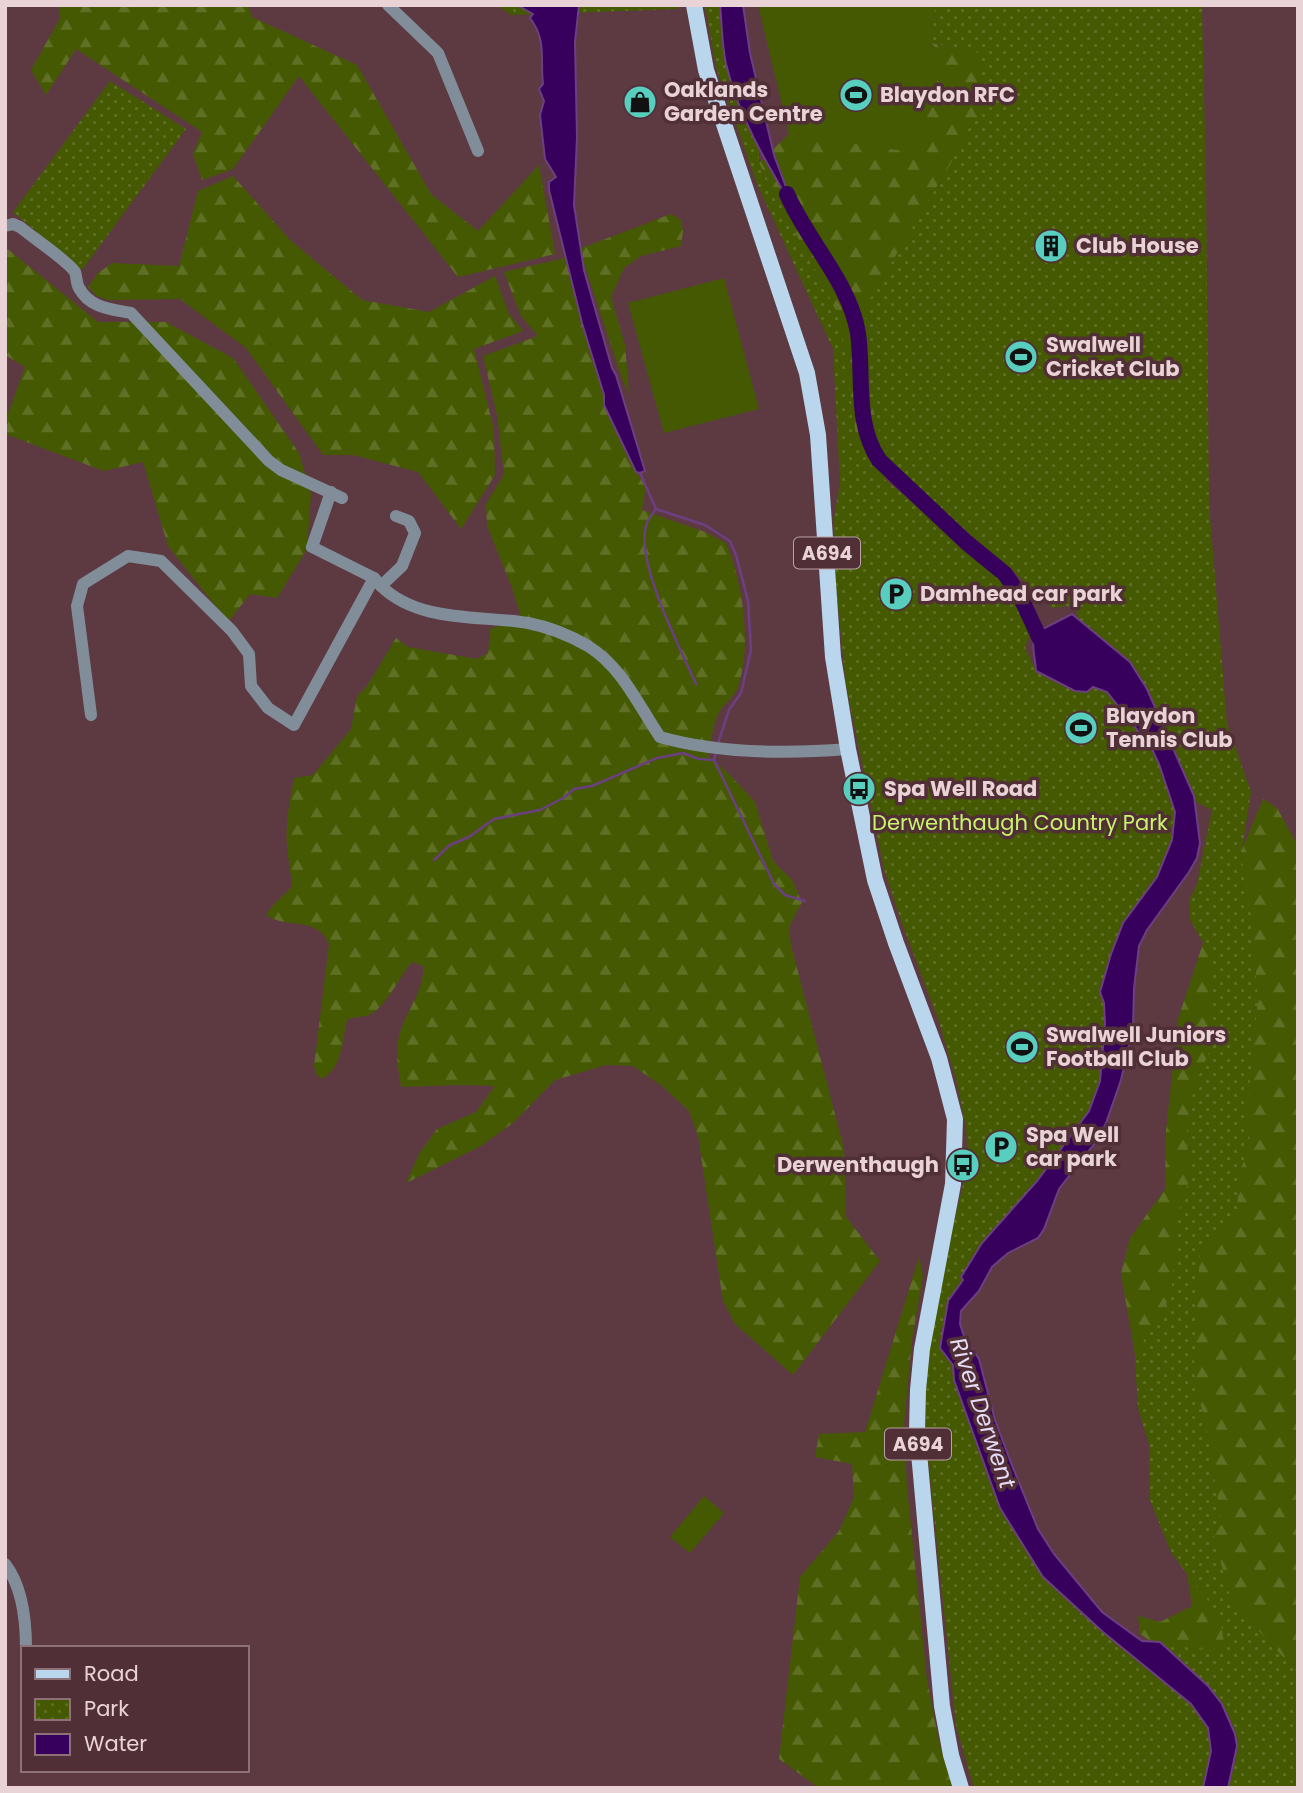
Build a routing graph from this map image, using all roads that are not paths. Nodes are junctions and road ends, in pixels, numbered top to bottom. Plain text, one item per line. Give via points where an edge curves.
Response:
1 (388, 5) edge
2 (694, 5) edge
3 (478, 151) dead end
4 (5, 226) edge
5 (396, 516) dead end
6 (377, 582) junction
7 (91, 715) dead end
8 (848, 749) junction
9 (5, 1564) edge
10 (26, 1646) edge
11 (961, 1788) edge

1 - 3 street via 438,53
2 - 8 main road, A694 via 706,70 799,345 813,405 833,657
4 - 6 street via 20,227 75,273 77,286 88,300 131,313 281,470 336,495 312,547
5 - 6 street via 409,521 415,533 402,566
6 - 7 street via 294,725 268,708 251,686 249,653 232,631 161,561 128,556 83,584 77,606
6 - 8 street via 393,598 418,609 528,623 561,632 616,669 660,737 731,748
8 - 11 main road, A694 via 875,880 939,1058 955,1119 953,1184 922,1349 917,1431 942,1706
9 - 10 street via 14,1577

